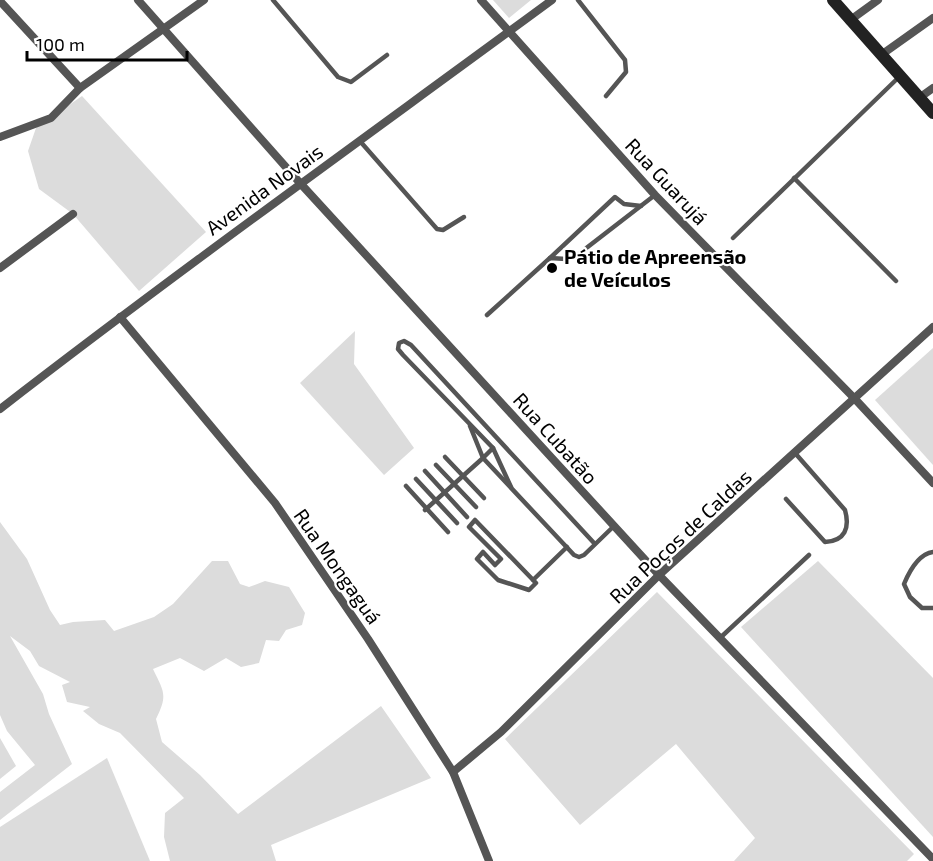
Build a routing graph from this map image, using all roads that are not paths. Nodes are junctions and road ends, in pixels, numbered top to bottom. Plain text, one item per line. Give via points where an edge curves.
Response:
1 (138, 0) edge
2 (204, 0) edge
3 (273, 0) edge
4 (481, 0) edge
5 (552, 0) edge
6 (578, 0) edge
7 (833, 0) edge
8 (878, 0) edge
9 (0, 1) edge
10 (933, 18) edge
11 (849, 21) junction
12 (165, 28) junction
13 (510, 31) junction
14 (881, 55) junction
15 (387, 56) dead end
16 (899, 77) junction
17 (80, 88) junction
18 (933, 88) edge
19 (606, 96) dead end
20 (920, 98) junction
21 (933, 113) edge
22 (0, 137) edge
23 (359, 140) junction
24 (794, 178) junction
25 (300, 183) junction
26 (655, 195) junction
27 (641, 206) junction
28 (73, 214) dead end
29 (464, 217) dead end
30 (733, 238) dead end
31 (550, 258) junction
32 (0, 268) edge
33 (896, 281) dead end
34 (487, 315) dead end
35 (120, 317) junction
36 (933, 327) edge
37 (855, 399) junction
38 (0, 410) edge
39 (469, 424) junction
40 (493, 448) junction
41 (795, 453) junction
42 (444, 457) dead end
43 (483, 458) junction
44 (435, 465) dead end
45 (425, 471) dead end
46 (464, 477) junction
47 (416, 479) dead end
48 (933, 483) edge
49 (454, 485) junction
50 (406, 486) dead end
51 (513, 491) junction
52 (446, 492) junction
53 (484, 498) dead end
54 (786, 498) dead end
55 (436, 501) junction
56 (476, 507) dead end
57 (426, 509) junction
58 (466, 516) dead end
59 (457, 523) dead end
60 (614, 526) junction
61 (448, 532) dead end
62 (594, 543) junction
63 (567, 548) junction
64 (933, 552) edge
65 (809, 555) dead end
66 (659, 575) junction
67 (533, 580) junction
68 (933, 608) edge
69 (720, 638) junction
70 (453, 772) junction
71 (933, 859) edge
72 (489, 861) edge

1 - 12 street, Rua Cubatão
2 - 12 street
3 - 15 lane via 338,77 351,82
4 - 13 street, Rua Guarujá
5 - 13 street, Avenida Novais
6 - 19 lane via 625,60 626,72
7 - 11 street
8 - 11 street
9 - 17 street
10 - 14 street
11 - 14 street
12 - 17 street
12 - 25 street, Rua Cubatão
13 - 23 street, Avenida Novais
13 - 26 street, Rua Guarujá
14 - 16 street
16 - 20 street
16 - 24 lane
17 - 22 street via 51,118
18 - 20 street
20 - 21 street
23 - 25 street, Avenida Novais
23 - 29 lane via 437,229 443,230
24 - 30 lane
24 - 33 lane
25 - 35 street, Avenida Novais
25 - 60 street, Rua Cubatão
26 - 27 lane
26 - 37 street, Rua Guarujá
27 - 31 lane via 576,256
27 - 31 lane via 624,204 615,197
28 - 32 street
31 - 34 lane
35 - 38 street, Avenida Novais
35 - 70 street, Rua Mongaguá via 275,503
36 - 37 street, Rua Poços de Caldas
37 - 41 street, Rua Poços de Caldas
37 - 48 street, Rua Guarujá
39 - 40 lane
39 - 43 lane
39 - 62 lane via 403,356 399,343 411,345
40 - 43 lane
40 - 51 lane
41 - 54 lane via 844,510 848,520 844,535 836,542 825,542
41 - 66 street, Rua Poços de Caldas
42 - 46 lane
43 - 46 lane
43 - 51 lane
44 - 49 lane
45 - 52 lane
46 - 49 lane
46 - 53 lane
47 - 55 lane
49 - 52 lane
49 - 56 lane
50 - 57 lane
51 - 63 lane
52 - 55 lane
52 - 58 lane
55 - 57 lane
55 - 59 lane
57 - 61 lane
60 - 62 lane
60 - 66 street, Rua Cubatão
62 - 63 lane via 579,557
63 - 67 lane
64 - 68 lane via 928,552 910,570 904,584 922,608
65 - 69 lane
66 - 69 street, Rua Cubatão
66 - 70 street, Rua Poços de Caldas via 501,732
67 - 67 lane via 475,520 469,526 501,559 495,565 483,552 477,559 498,580 529,590 536,583
69 - 71 street, Rua Cubatão
70 - 72 street, Rua Mongaguá

